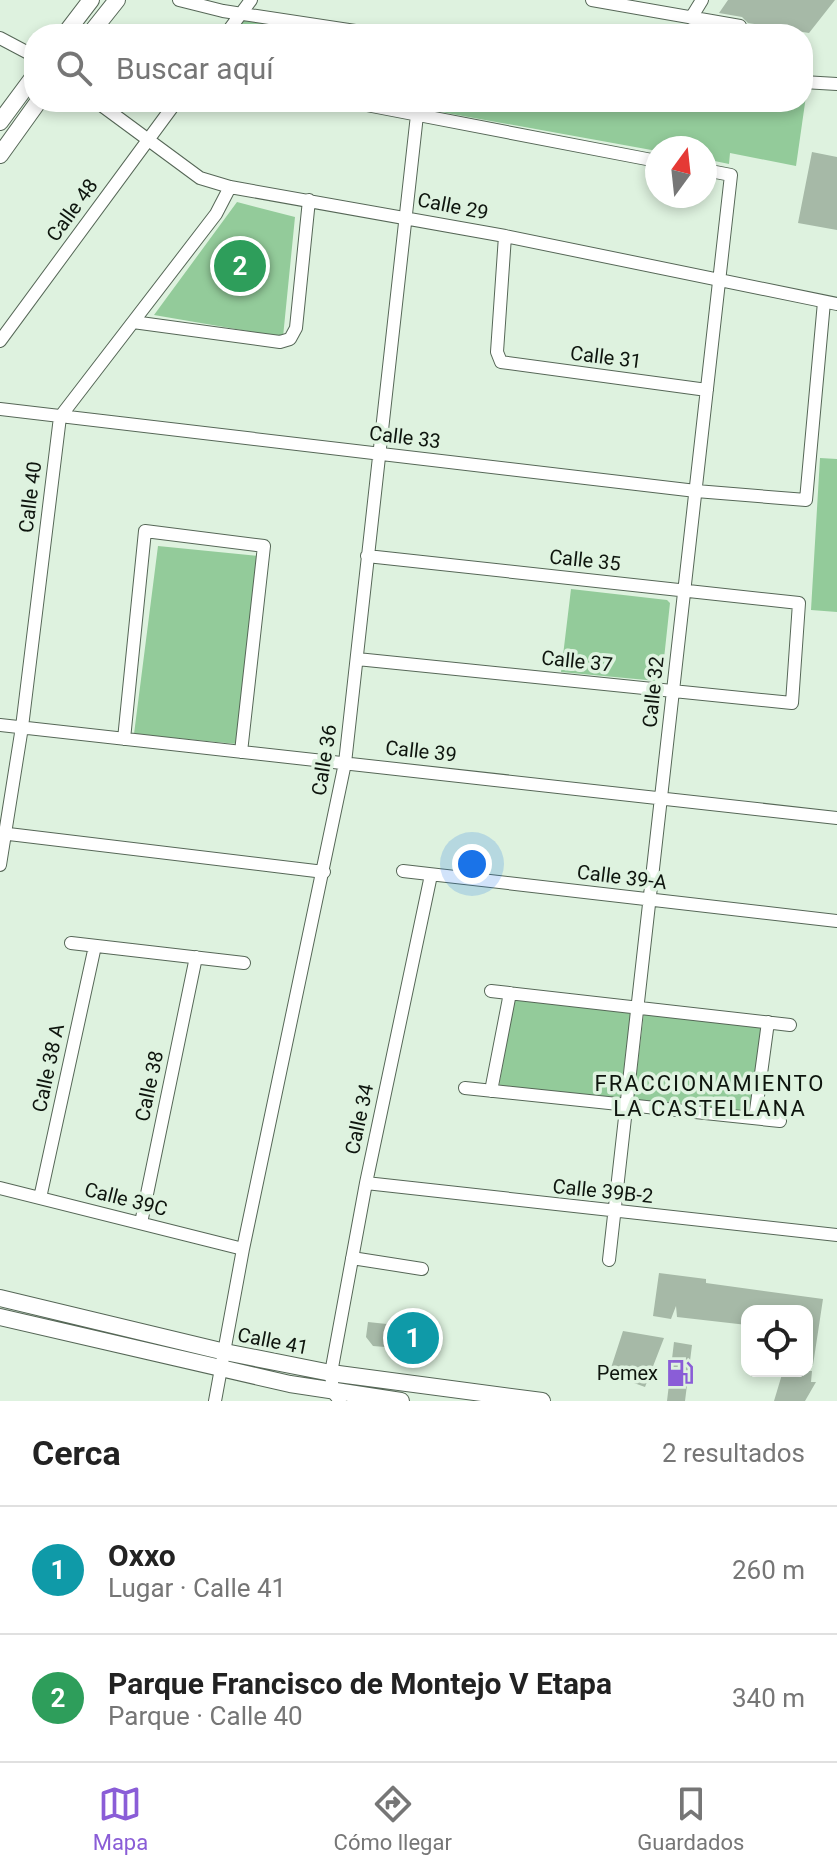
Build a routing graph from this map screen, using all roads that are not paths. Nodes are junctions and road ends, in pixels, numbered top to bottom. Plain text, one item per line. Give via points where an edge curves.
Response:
1 (91, 0) edge
2 (117, 0) edge
3 (179, 0) edge
4 (251, 0) edge
5 (592, 0) edge
6 (702, 0) edge
7 (242, 12) junction
8 (691, 18) junction
9 (73, 24) edge
10 (98, 24) edge
11 (233, 24) edge
12 (315, 24) edge
13 (728, 24) edge
14 (0, 38) edge
15 (24, 51) edge
16 (813, 83) edge
17 (837, 84) edge
18 (24, 90) edge
19 (31, 112) edge
20 (110, 112) edge
21 (169, 112) edge
22 (402, 112) edge
23 (417, 115) junction
24 (0, 122) edge
25 (148, 140) junction
26 (0, 155) edge
27 (645, 159) edge
28 (717, 172) edge
29 (230, 187) junction
30 (309, 200) junction
31 (405, 218) junction
32 (505, 236) junction
33 (719, 283) junction
34 (831, 303) edge
35 (133, 322) junction
36 (0, 341) edge
37 (707, 390) junction
38 (0, 409) edge
39 (60, 417) junction
40 (377, 454) junction
41 (696, 491) junction
42 (367, 556) junction
43 (685, 591) junction
44 (357, 659) junction
45 (674, 691) junction
46 (792, 703) joint
47 (0, 725) edge
48 (22, 727) junction
49 (124, 739) junction
50 (241, 752) junction
51 (345, 763) junction
52 (662, 796) junction
53 (837, 818) edge
54 (3, 833) edge
55 (0, 865) edge
56 (403, 871) dead end
57 (324, 872) junction
58 (431, 875) junction
59 (650, 901) junction
60 (837, 921) edge
61 (71, 943) dead end
62 (95, 946) junction
63 (196, 957) junction
64 (244, 963) dead end
65 (491, 991) dead end
66 (510, 993) junction
67 (638, 1008) junction
68 (768, 1022) junction
69 (790, 1025) dead end
70 (465, 1088) dead end
71 (491, 1091) junction
72 (627, 1105) junction
73 (755, 1118) junction
74 (780, 1121) dead end
75 (366, 1183) junction
76 (0, 1188) edge
77 (40, 1198) junction
78 (615, 1213) junction
79 (141, 1223) junction
80 (837, 1235) edge
81 (243, 1249) junction
82 (352, 1258) junction
83 (609, 1260) dead end
84 (422, 1269) dead end
85 (0, 1298) edge
86 (0, 1317) edge
87 (223, 1361) junction
88 (331, 1373) junction
89 (337, 1397) edge
90 (215, 1401) edge
91 (401, 1401) edge
92 (542, 1401) edge

1 - 9 main road
2 - 10 main road
3 - 7 street
4 - 7 street
5 - 8 street
6 - 8 street
7 - 11 street
7 - 12 street
8 - 13 street
14 - 15 street
16 - 17 street
18 - 24 main road
19 - 26 main road
20 - 25 street, Calle 29
21 - 25 street, Calle 48
22 - 23 street
23 - 27 street
23 - 31 street, Calle 36
25 - 29 street, Calle 29 via 200,178
25 - 36 street, Calle 48
28 - 33 street, Calle 32 via 731,175
29 - 30 street, Calle 29
29 - 35 street via 216,214
30 - 31 street, Calle 29
30 - 35 street via 296,328 290,339 280,342
31 - 32 street, Calle 29
31 - 40 street, Calle 36
32 - 33 street, Calle 29
32 - 37 street, Calle 31 via 497,352 501,362
33 - 34 street, Calle 29
33 - 37 street, Calle 32
34 - 41 street, Calle 33 via 806,500
35 - 39 street
37 - 41 street, Calle 32
38 - 39 street, Calle 33
39 - 40 street, Calle 33
39 - 48 street, Calle 40
40 - 41 street, Calle 33
40 - 42 street, Calle 36
41 - 43 street, Calle 32
42 - 43 street, Calle 35
42 - 44 street, Calle 36
43 - 45 street, Calle 32
43 - 46 street, Calle 35 via 799,603
44 - 45 street, Calle 37
44 - 51 street, Calle 36
45 - 46 street, Calle 37
45 - 52 street, Calle 32
47 - 48 street, Calle 39
48 - 49 street, Calle 39
48 - 54 street, Calle 40
49 - 50 street, Calle 39
49 - 50 street via 145,531 264,546
50 - 51 street, Calle 39
51 - 52 street, Calle 39
51 - 57 street, Calle 36
52 - 53 street, Calle 39
52 - 59 street, Calle 32
54 - 55 street, Calle 40
54 - 57 street
56 - 58 street, Calle 39-A
57 - 81 street, Calle 36
58 - 59 street, Calle 39-A
58 - 75 street, Calle 34
59 - 60 street, Calle 39-A
59 - 67 street, Calle 32
61 - 62 street
62 - 63 street
62 - 77 street, Calle 38 A
63 - 64 street
63 - 79 street, Calle 38
65 - 66 street
66 - 67 street
66 - 71 street
67 - 68 street
67 - 72 street, Calle 32
68 - 69 street
68 - 73 street
70 - 71 street
71 - 72 street
72 - 73 street
72 - 78 street, Calle 32
73 - 74 street
75 - 78 street, Calle 39B-2
75 - 82 street, Calle 34
76 - 77 street, Calle 39C
77 - 79 street, Calle 39C
78 - 80 street, Calle 39B-2
78 - 83 street, Calle 32
79 - 81 street, Calle 39C
81 - 87 street, Calle 36
82 - 84 street
82 - 88 street, Calle 34
85 - 87 main road, Calle 41
86 - 87 main road, Calle 41
87 - 88 main road, Calle 41
87 - 89 main road, Calle 41
87 - 90 street, Calle 36
88 - 89 street, Calle 34
88 - 92 main road, Calle 41
89 - 91 main road, Calle 41

